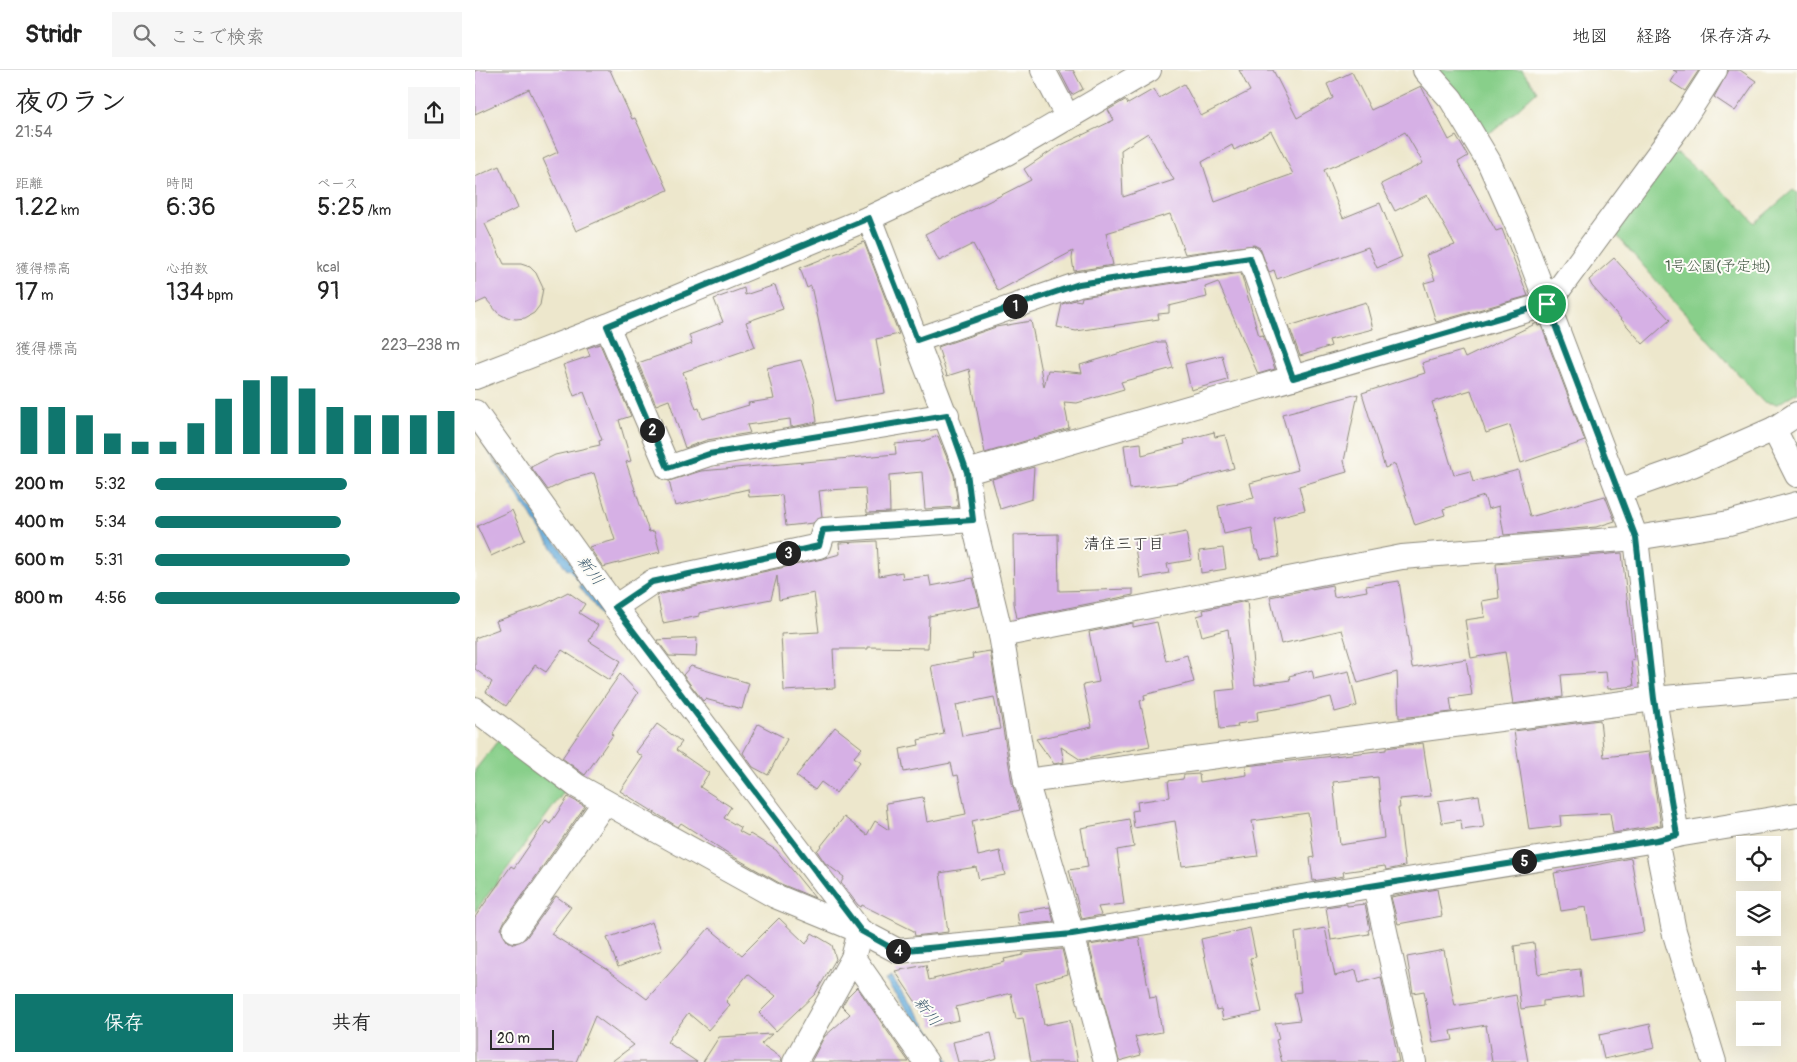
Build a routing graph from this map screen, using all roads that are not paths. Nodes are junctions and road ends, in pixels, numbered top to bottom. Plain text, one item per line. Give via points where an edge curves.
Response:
1 (1043, 70) edge
2 (1149, 70) edge
3 (1425, 70) edge
4 (1715, 70) edge
5 (1068, 118) junction
6 (869, 218) junction
7 (1547, 304) junction
8 (607, 326) junction
9 (917, 340) junction
10 (475, 377) edge
11 (1293, 378) junction
12 (475, 412) edge
13 (1797, 414) edge
14 (947, 415) junction
15 (1774, 429) junction
16 (967, 472) junction
17 (1797, 475) edge
18 (1619, 491) junction
19 (1797, 504) edge
20 (973, 520) junction
21 (1636, 538) junction
22 (615, 607) junction
23 (1001, 636) junction
24 (1797, 686) edge
25 (1654, 699) junction
26 (475, 709) edge
27 (1026, 781) junction
28 (605, 802) junction
29 (1797, 815) edge
30 (1667, 838) junction
31 (1375, 886) junction
32 (515, 930) dead end
33 (861, 931) junction
34 (1072, 934) junction
35 (853, 958) junction
36 (795, 1062) edge
37 (926, 1062) edge
38 (1106, 1062) edge
39 (1414, 1062) edge
40 (1714, 1062) edge

1 - 5 street
2 - 5 street
3 - 7 street via 1451,99 1489,162
4 - 7 street via 1679,126
5 - 6 street via 1007,152
6 - 8 street
6 - 9 street
7 - 11 street
7 - 18 street
8 - 10 street
8 - 14 street via 668,468 709,454
9 - 11 street via 1079,284 1250,258
9 - 14 street
11 - 16 street
12 - 22 street
13 - 15 street
14 - 16 street
15 - 17 street
15 - 18 street via 1692,465
16 - 20 street
18 - 21 street
19 - 21 street via 1729,523
20 - 22 street via 823,530 819,546 652,582
20 - 23 street
21 - 23 street via 1402,557
21 - 25 street
22 - 33 street
23 - 27 street
24 - 25 street
25 - 27 street
25 - 30 street
26 - 28 street via 577,786
27 - 34 street
28 - 32 street
28 - 33 street via 775,896
29 - 30 street
30 - 31 street
30 - 40 street via 1674,931
31 - 34 street
31 - 39 street
33 - 34 street via 897,951
33 - 35 street
34 - 38 street
35 - 36 street
35 - 37 street

